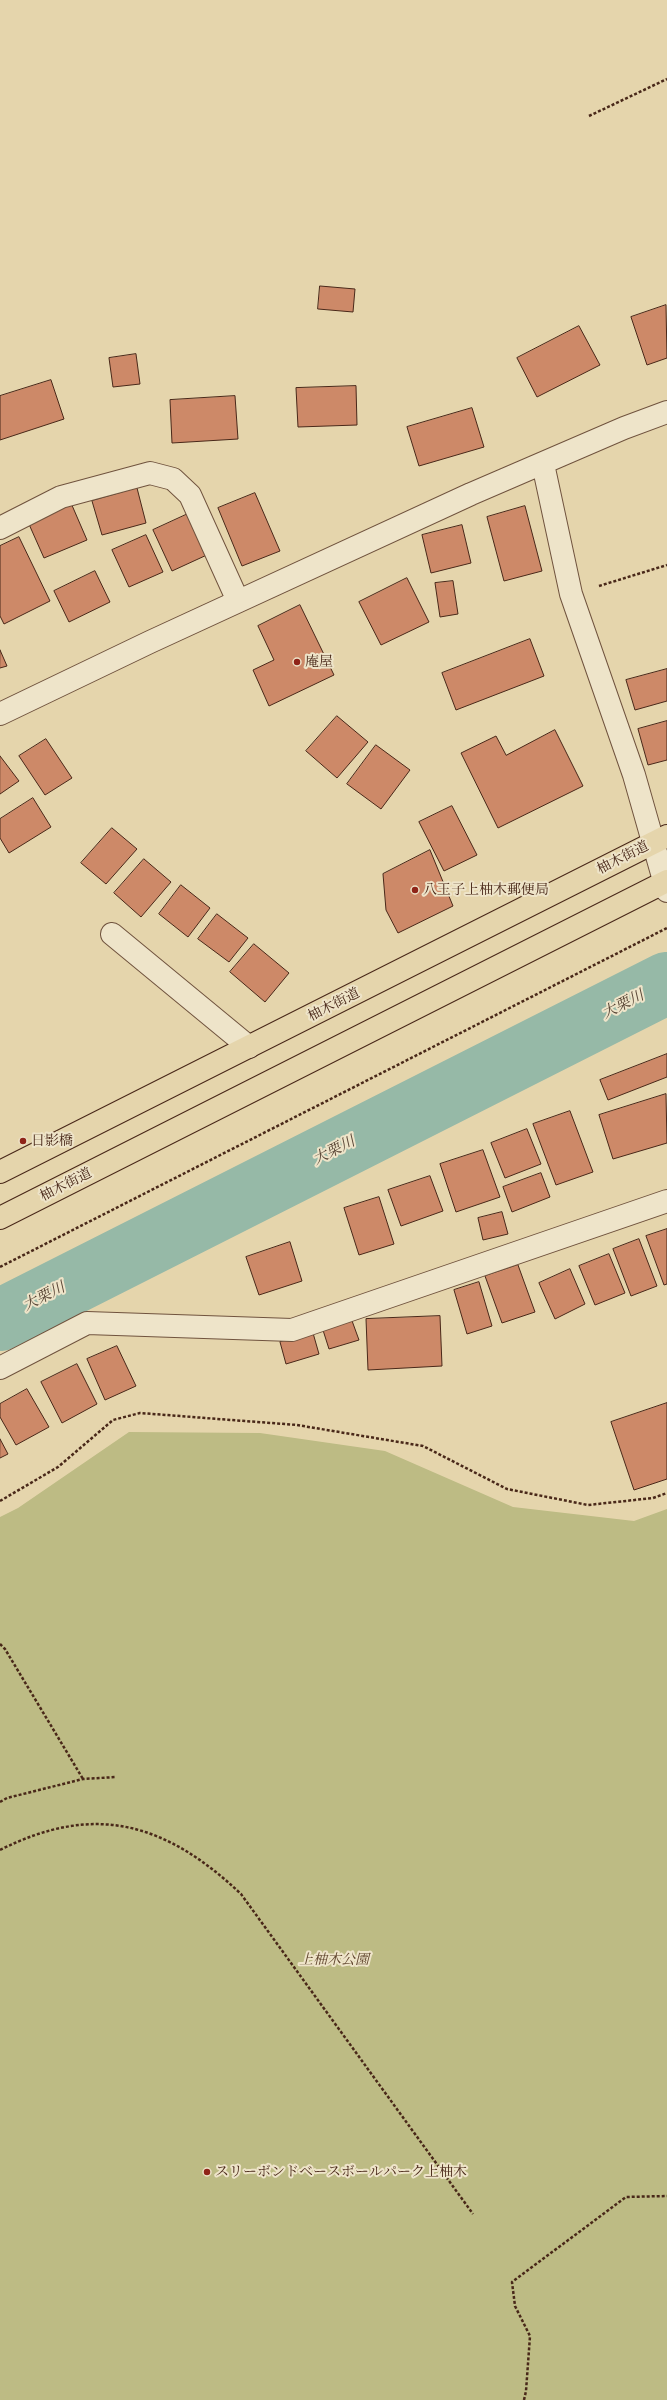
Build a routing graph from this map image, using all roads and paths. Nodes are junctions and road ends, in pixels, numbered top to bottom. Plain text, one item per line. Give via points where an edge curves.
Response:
1 (667, 79) edge
2 (589, 116) dead end
3 (667, 412) edge
4 (543, 464) junction
5 (0, 528) edge
6 (667, 565) edge
7 (571, 594) junction
8 (238, 601) junction
9 (0, 714) edge
10 (660, 839) edge
11 (666, 885) edge
12 (667, 928) edge
13 (112, 934) dead end
14 (249, 1048) junction
15 (0, 1172) edge
16 (667, 1201) edge
17 (0, 1218) edge
18 (0, 1267) edge
19 (0, 1368) edge
20 (667, 1493) edge
21 (0, 1501) edge
22 (0, 1644) edge
23 (116, 1777) dead end
24 (83, 1779) junction
25 (0, 1802) edge
26 (0, 1850) edge
27 (667, 2196) edge
28 (473, 2214) dead end
29 (524, 2400) edge

1 - 2 path
3 - 4 street
4 - 7 street
4 - 8 street via 471,494
5 - 8 street via 61,497 150,473 173,479 190,495
6 - 7 path
7 - 10 street via 634,775
8 - 9 street
10 - 11 street
10 - 14 main road, 柚木街道
11 - 17 main road, 柚木街道
12 - 18 path
13 - 14 street
14 - 15 main road, 柚木街道
16 - 19 street via 292,1330 87,1323
20 - 21 path via 653,1498 588,1505 507,1489 423,1446 297,1425 140,1413 113,1420 58,1467
22 - 24 path
23 - 24 path
24 - 25 path
26 - 28 path via 38,1833 98,1823 148,1832 214,1868 241,1894
27 - 29 path via 626,2197 512,2282 515,2306 530,2336

